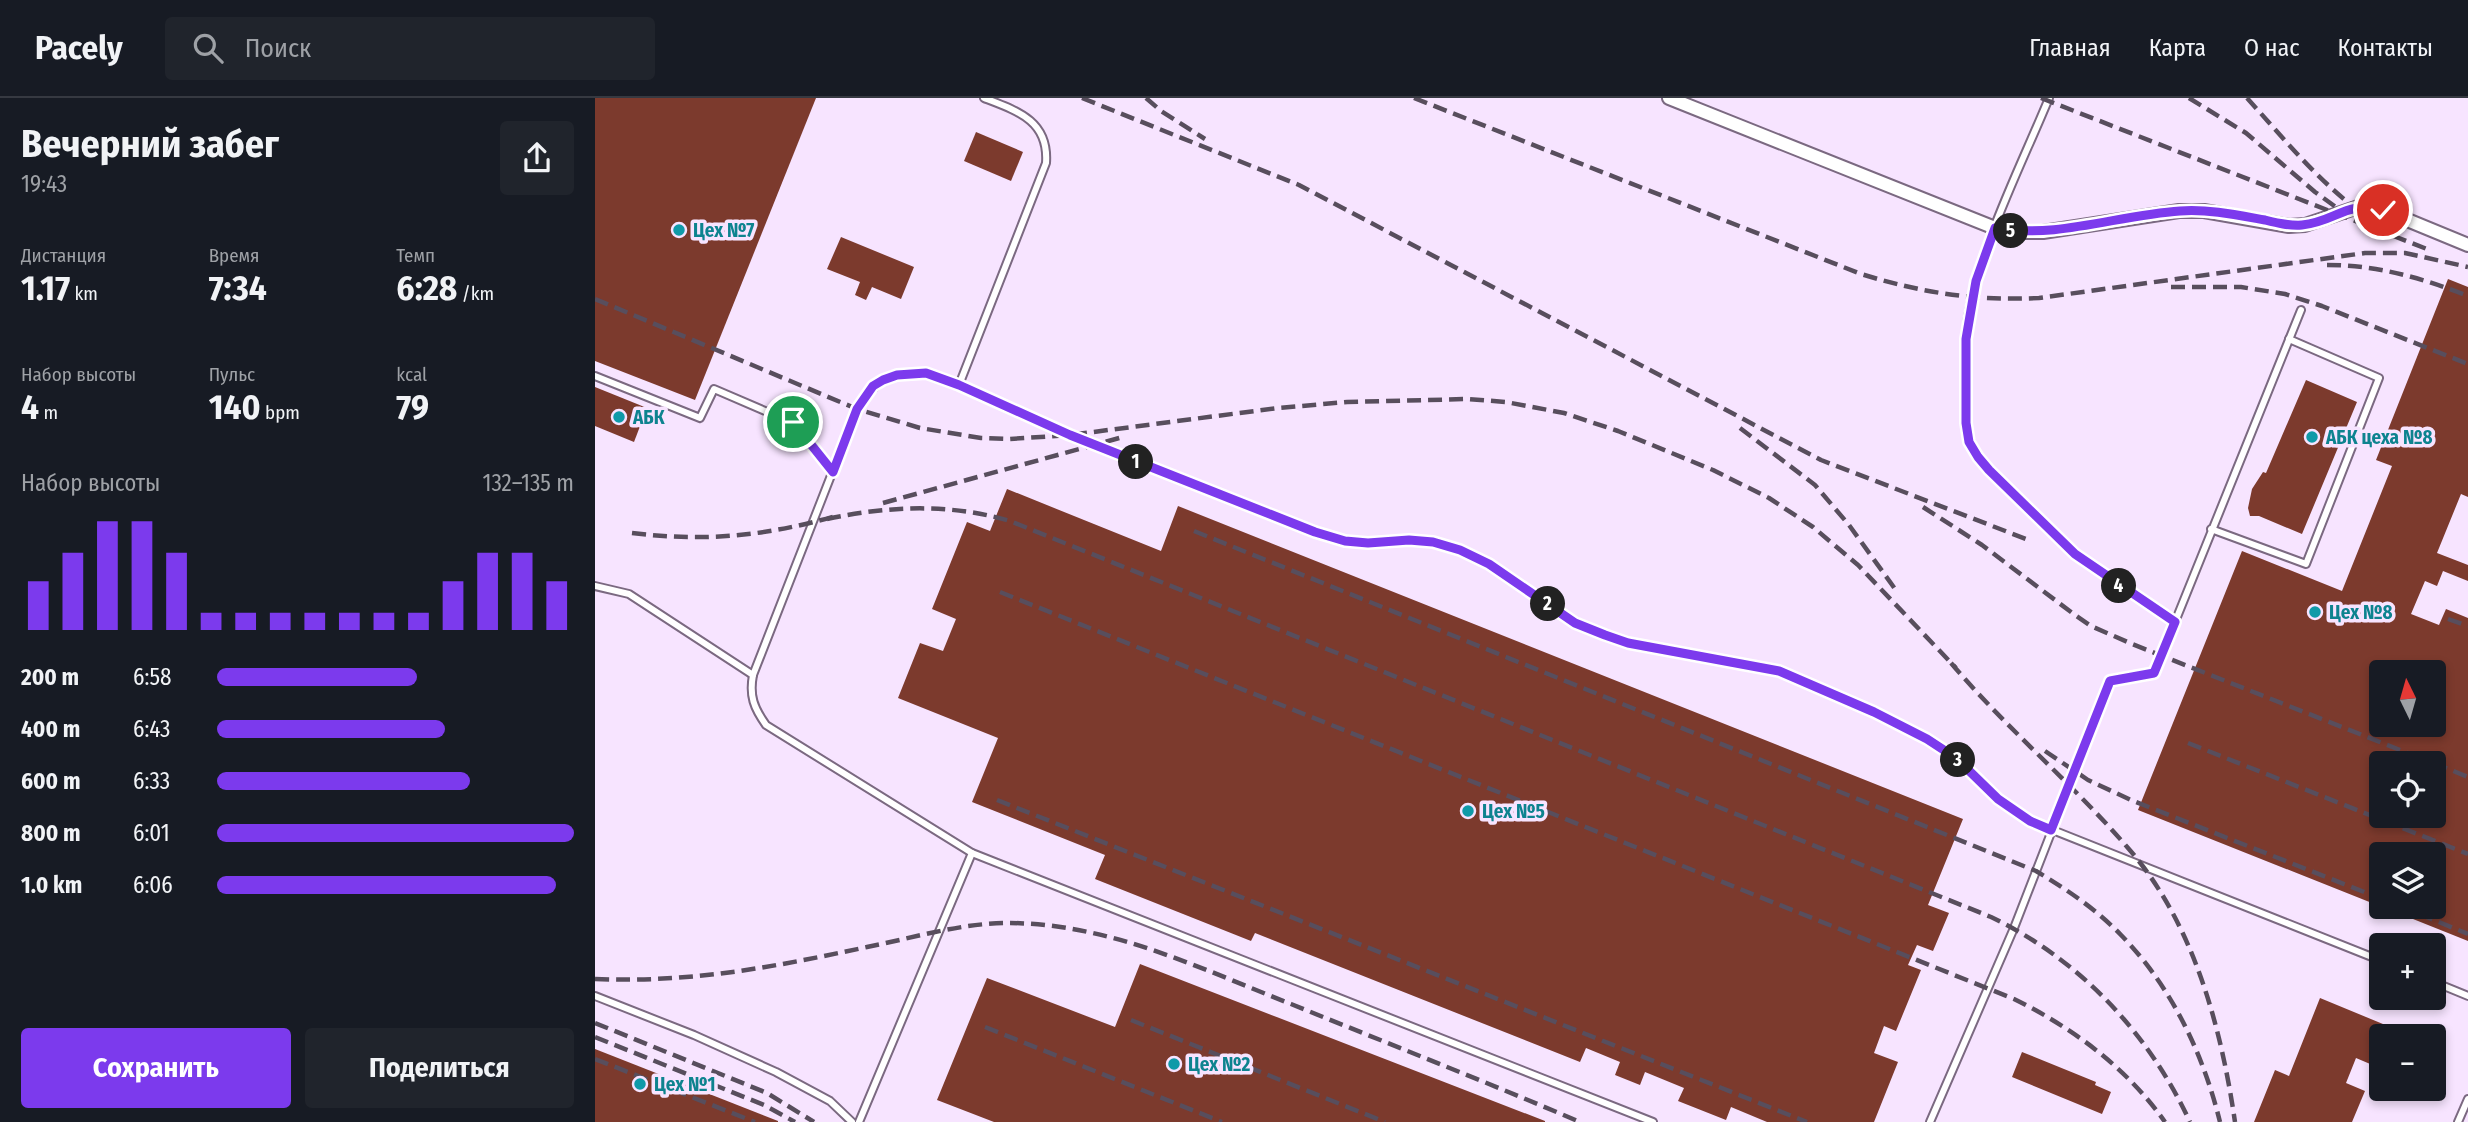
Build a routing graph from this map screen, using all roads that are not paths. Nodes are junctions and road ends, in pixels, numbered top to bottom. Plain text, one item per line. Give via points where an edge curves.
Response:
1 (984, 98) edge
2 (1669, 98) edge
3 (2049, 98) edge
4 (1995, 228) junction
5 (2468, 244) edge
6 (2301, 310) dead end
7 (2289, 339) junction
8 (595, 376) edge
9 (959, 385) junction
10 (833, 472) junction
11 (2211, 529) junction
12 (595, 586) edge
13 (2175, 622) junction
14 (753, 675) junction
15 (2051, 830) junction
16 (972, 853) junction
17 (2369, 956) edge
18 (2446, 987) edge
19 (595, 996) edge
20 (2468, 996) edge
21 (2468, 1099) edge
22 (852, 1122) edge
23 (859, 1122) edge
24 (1653, 1122) edge
25 (1930, 1122) edge
26 (2458, 1122) edge

1 - 9 lane via 1011,108 1035,125 1043,135 1047,163
2 - 4 street
3 - 4 lane
4 - 5 street via 2043,232 2179,211 2289,226 2364,205
4 - 13 lane via 1981,263 1968,320 1969,442 1989,470 2075,554
6 - 7 lane
7 - 11 lane
7 - 11 lane via 2379,378 2306,564
8 - 10 lane via 700,418 714,389 793,422
9 - 10 lane via 926,373 910,373 873,386 857,409
9 - 15 lane via 1070,435 1315,532 1345,541 1409,540 1460,550 1499,570 1575,623 1628,643 1779,671 1927,739 1956,758 1998,799
10 - 14 lane
11 - 13 lane
12 - 14 lane via 629,594
13 - 15 lane via 2154,673 2110,681
14 - 16 lane via 750,691 766,725
15 - 17 lane
15 - 25 lane
16 - 23 lane
16 - 24 lane
18 - 20 lane
19 - 22 lane via 776,1072 830,1101
21 - 26 lane

